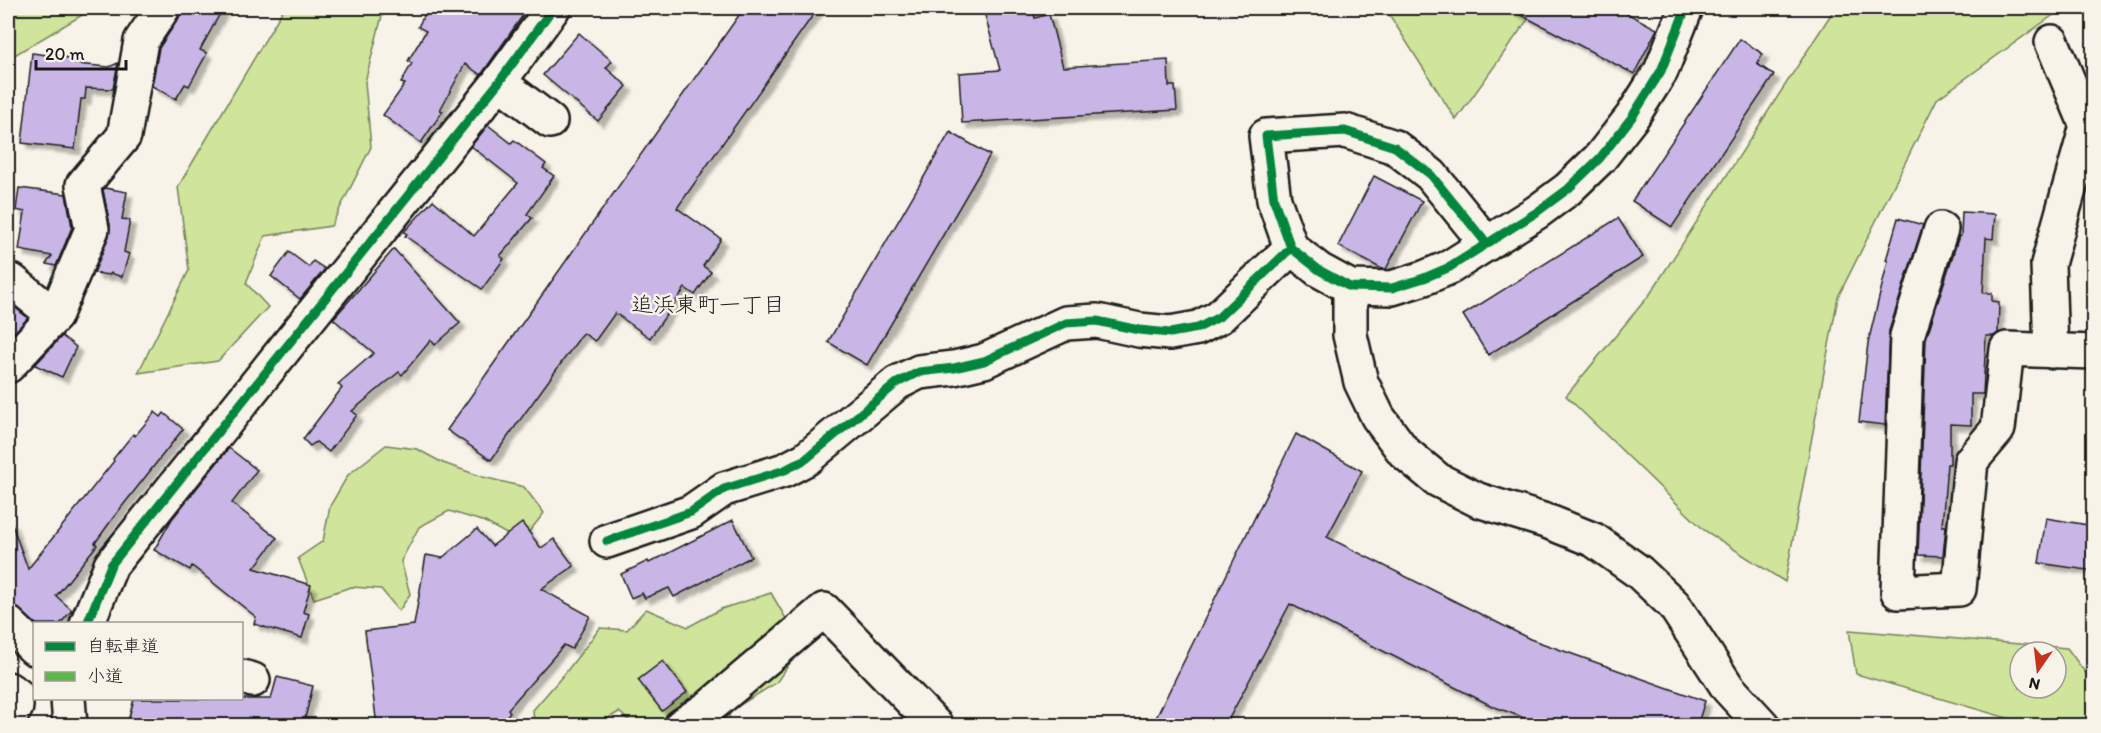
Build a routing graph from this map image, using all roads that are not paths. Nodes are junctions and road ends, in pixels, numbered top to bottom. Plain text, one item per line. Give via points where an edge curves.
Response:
1 (163, 8) edge
2 (552, 8) edge
3 (1686, 8) edge
4 (2052, 42) dead end
5 (499, 82) junction
6 (550, 122) dead end
7 (1941, 229) dead end
8 (1487, 244) junction
9 (1291, 248) junction
10 (12, 281) dead end
11 (1350, 287) junction
12 (55, 316) junction
13 (2051, 351) junction
14 (2094, 352) edge
15 (8, 366) edge
16 (607, 541) dead end
17 (88, 622) edge
18 (8, 623) edge
19 (33, 647) edge
20 (8, 689) edge
21 (68, 700) edge
22 (8, 718) edge
23 (70, 726) edge
24 (681, 726) edge
25 (936, 726) edge
26 (1763, 726) edge

1 - 12 street via 141,41 124,136 83,185 92,229
2 - 5 street
3 - 8 street via 1661,71 1600,158 1568,189
4 - 13 street via 2088,126 2048,264
5 - 6 street
5 - 17 street via 111,565
7 - 13 street via 1907,336 1898,592 1959,589 1971,461 1998,429 2007,349
8 - 9 street via 1431,175 1395,147 1345,131 1266,136 1274,200
8 - 11 street via 1424,278 1392,288
9 - 11 street
9 - 16 street via 1219,317 1198,328 1170,333 1097,321 1066,323 984,361 920,372 897,383 806,459 785,470 724,489 691,512
10 - 12 street
11 - 26 street via 1350,335 1361,382 1378,417 1404,452 1438,480 1478,500 1594,540 1639,572 1674,605 1728,688
12 - 15 street
13 - 14 street
18 - 19 street
20 - 22 street via 16,694 16,707
21 - 23 street
24 - 25 street via 708,708 824,610

